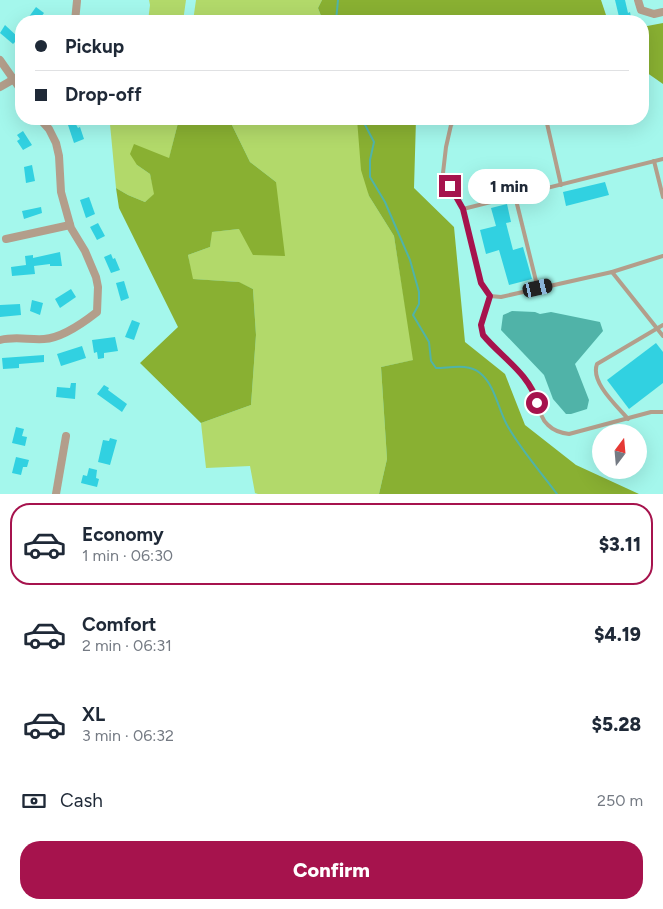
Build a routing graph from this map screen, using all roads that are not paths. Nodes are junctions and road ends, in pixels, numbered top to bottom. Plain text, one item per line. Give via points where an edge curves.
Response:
1 (638, 0) edge
2 (77, 1) edge
3 (663, 12) edge
4 (76, 15) edge
5 (0, 60) edge
6 (15, 74) edge
7 (15, 79) edge
8 (0, 87) edge
9 (44, 125) edge
10 (451, 125) edge
11 (547, 125) edge
12 (663, 159) edge
13 (654, 161) junction
14 (561, 185) junction
15 (515, 196) junction
16 (663, 197) edge
17 (463, 209) junction
18 (70, 226) junction
19 (6, 239) dead end
20 (663, 256) edge
21 (612, 272) junction
22 (538, 288) junction
23 (490, 296) junction
24 (663, 324) edge
25 (656, 327) junction
26 (663, 336) edge
27 (0, 340) edge
28 (663, 412) edge
29 (628, 419) junction
30 (66, 436) dead end
31 (56, 494) edge

1 - 3 street via 641,10 654,14
2 - 4 street
5 - 6 street
7 - 8 street
9 - 18 street via 56,143 61,192
10 - 17 lane via 443,173
11 - 14 lane
12 - 13 lane
13 - 14 lane
13 - 16 lane
14 - 15 lane
15 - 17 lane
15 - 22 lane
17 - 23 lane via 481,283
18 - 19 street
18 - 27 street via 96,277 97,312 82,323 45,339 22,337
20 - 21 lane
21 - 22 lane
21 - 25 lane
22 - 23 lane via 501,297
23 - 29 lane via 481,325 483,335 528,382 547,425 569,434
24 - 25 lane
25 - 26 lane
25 - 29 lane via 597,364 595,369 602,388
28 - 29 lane
30 - 31 street

